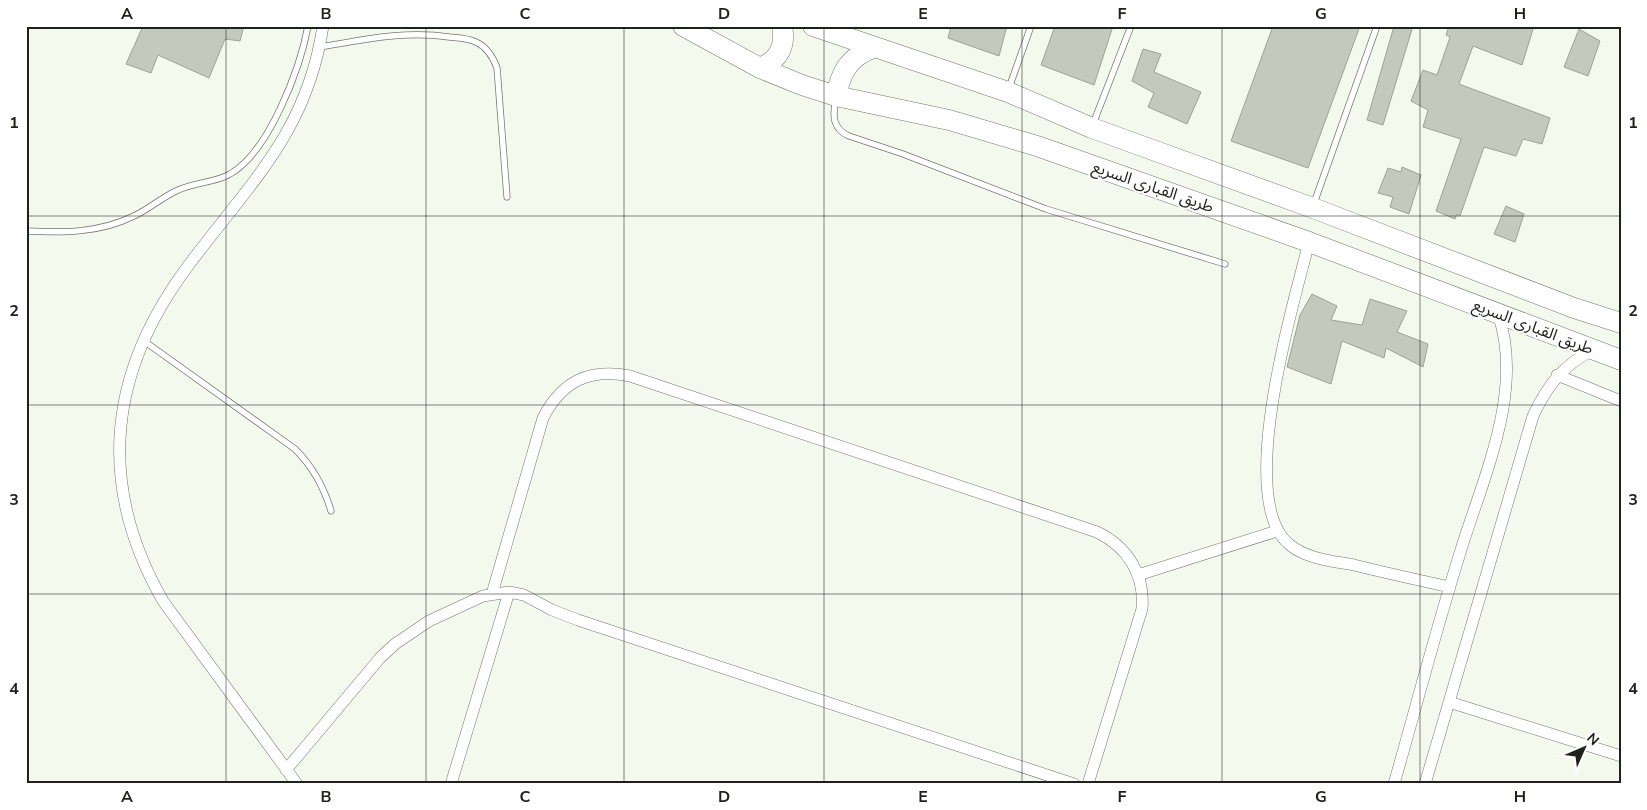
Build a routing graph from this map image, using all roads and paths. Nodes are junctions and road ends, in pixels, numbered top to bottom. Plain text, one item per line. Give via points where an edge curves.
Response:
1 (308, 26) edge
2 (323, 26) edge
3 (683, 26) edge
4 (782, 26) edge
5 (813, 26) edge
6 (1032, 26) edge
7 (1131, 26) edge
8 (1376, 26) edge
9 (320, 48) junction
10 (873, 48) junction
11 (760, 68) junction
12 (1008, 92) junction
13 (836, 96) junction
14 (1092, 128) junction
15 (507, 197) dead end
16 (1313, 208) junction
17 (26, 231) edge
18 (1309, 242) junction
19 (1225, 264) dead end
20 (1484, 274) junction
21 (1621, 311) edge
22 (1498, 314) junction
23 (1621, 323) edge
24 (144, 341) junction
25 (1593, 350) junction
26 (1621, 360) edge
27 (1557, 375) junction
28 (1621, 401) edge
29 (331, 511) dead end
30 (1278, 532) junction
31 (1138, 575) junction
32 (1450, 587) junction
33 (509, 592) junction
34 (492, 594) junction
35 (1448, 702) junction
36 (1621, 756) edge
37 (286, 770) junction
38 (291, 784) edge
39 (297, 784) edge
40 (451, 784) edge
41 (1074, 784) edge
42 (1088, 784) edge
43 (1394, 784) edge
44 (1425, 784) edge

1 - 17 lane via 298,63 276,118 237,170 223,177 185,186 133,217 103,228 73,232
2 - 9 street
3 - 11 highway, طريق القبارى السريع
4 - 11 highway via 783,42 778,56
5 - 10 highway, طريق القبارى السريع
6 - 12 lane
7 - 14 lane
8 - 16 lane
9 - 15 lane via 386,36 423,34 468,39 483,47 497,68
9 - 24 street via 307,91 289,132 171,290
10 - 12 highway, طريق القبارى السريع
10 - 13 highway via 849,62 840,78
11 - 13 highway, طريق القبارى السريع
12 - 14 highway, طريق القبارى السريع
13 - 18 highway, طريق القبارى السريع via 989,131
13 - 19 lane via 835,123 844,134 1046,209
14 - 16 highway, طريق القبارى السريع
16 - 20 highway, طريق القبارى السريع
18 - 22 highway, طريق القبارى السريع
18 - 30 street via 1271,410 1268,506
20 - 21 highway via 1538,283
20 - 23 highway
22 - 25 highway, طريق القبارى السريع
22 - 32 street via 1507,347 1507,382 1484,482
24 - 29 lane via 294,449 314,471
24 - 37 street via 124,394 119,442 122,489 132,536 163,600
25 - 26 highway, طريق القبارى السريع
25 - 27 street
27 - 28 street
27 - 35 street via 1542,398 1526,434
30 - 31 street
30 - 32 street via 1290,545 1306,554
31 - 34 street via 1118,544 1097,532 613,373 595,374 578,380 551,402 543,418
31 - 42 street via 1142,601 1140,618
32 - 43 street
33 - 34 street
33 - 40 street
33 - 41 street via 524,594 578,620
34 - 37 street via 429,621 396,644 367,673
35 - 36 street
35 - 44 street
37 - 38 street
37 - 39 street

